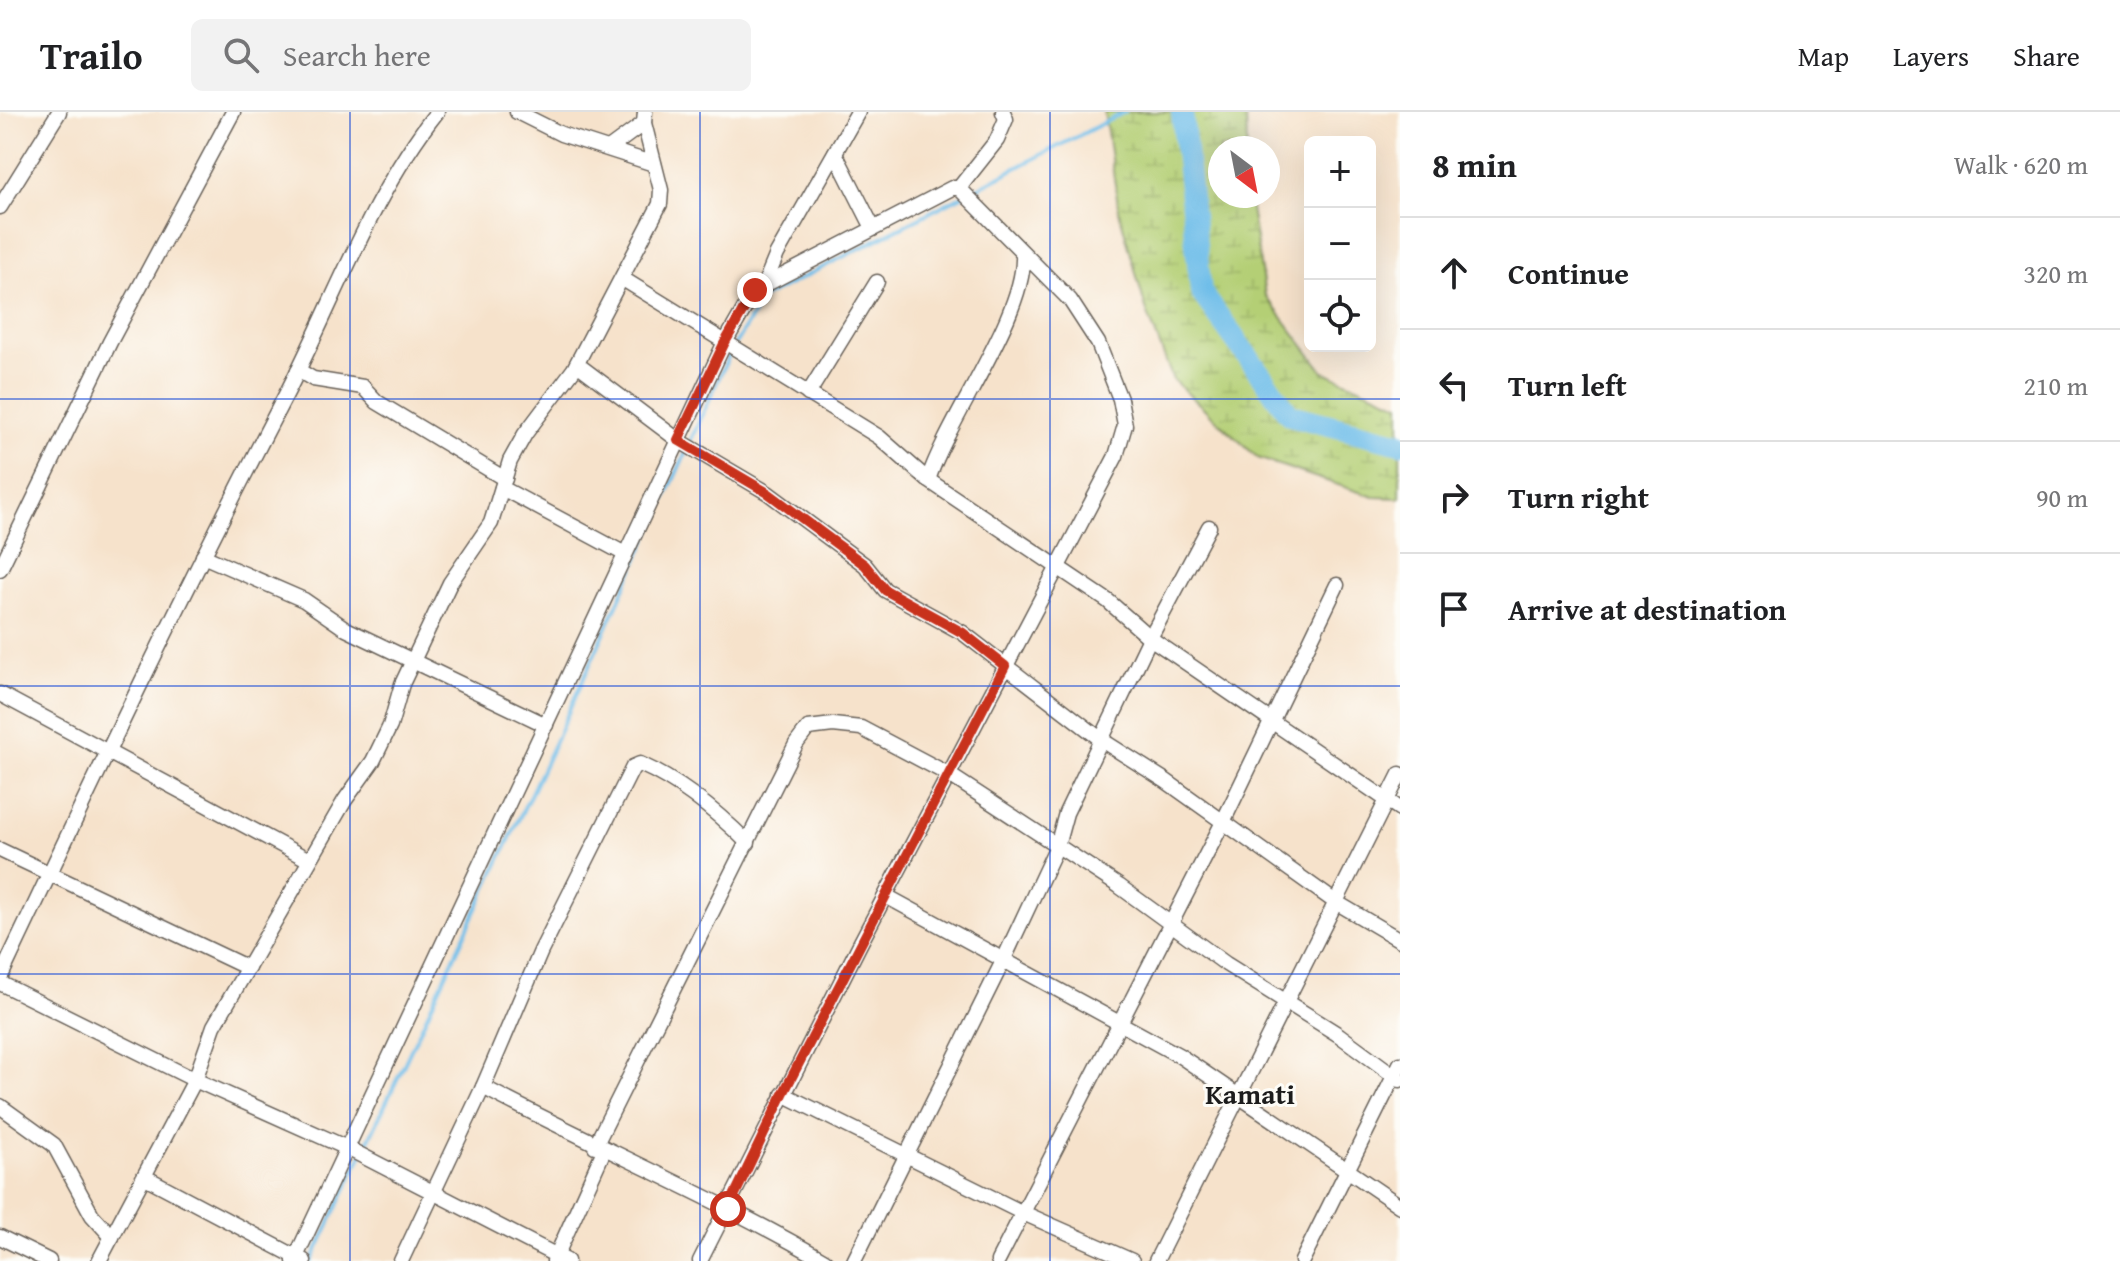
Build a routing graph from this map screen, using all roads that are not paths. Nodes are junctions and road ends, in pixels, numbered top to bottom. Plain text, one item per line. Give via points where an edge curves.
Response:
1 (59, 112) edge
2 (233, 112) edge
3 (437, 112) edge
4 (517, 112) edge
5 (858, 112) edge
6 (1003, 112) edge
7 (644, 118) edge
8 (610, 148) junction
9 (835, 153) junction
10 (654, 164) junction
11 (964, 192) junction
12 (0, 207) edge
13 (873, 228) junction
14 (1023, 255) junction
15 (623, 279) junction
16 (877, 282) dead end
17 (765, 283) junction
18 (730, 348) junction
19 (577, 364) junction
20 (298, 370) junction
21 (808, 394) junction
22 (678, 440) junction
23 (928, 480) junction
24 (504, 484) junction
25 (1209, 527) dead end
26 (625, 554) junction
27 (203, 556) junction
28 (1058, 567) junction
29 (0, 569) edge
30 (1337, 585) dead end
31 (1150, 638) junction
32 (415, 659) junction
33 (1005, 666) junction
34 (0, 694) edge
35 (1270, 719) junction
36 (546, 725) junction
37 (1103, 741) junction
38 (108, 752) junction
39 (948, 774) junction
40 (1400, 774) edge
41 (1386, 799) junction
42 (1400, 809) edge
43 (1222, 824) junction
44 (748, 843) junction
45 (1057, 846) junction
46 (0, 850) edge
47 (309, 860) junction
48 (49, 876) junction
49 (886, 896) junction
50 (1334, 901) junction
51 (1172, 922) junction
52 (1400, 940) edge
53 (1003, 961) junction
54 (248, 968) junction
55 (0, 980) edge
56 (1285, 1001) junction
57 (1119, 1022) junction
58 (1398, 1073) edge
59 (195, 1080) junction
60 (483, 1087) junction
61 (783, 1094) junction
62 (1237, 1095) junction
63 (0, 1106) edge
64 (347, 1148) junction
65 (600, 1148) junction
66 (905, 1155) junction
67 (1350, 1170) junction
68 (145, 1177) junction
69 (432, 1194) junction
70 (1400, 1206) edge
71 (728, 1209) junction
72 (1021, 1212) junction
73 (0, 1237) edge
74 (112, 1237) junction
75 (559, 1259) edge
76 (298, 1260) edge
77 (49, 1261) edge
78 (99, 1261) edge
79 (401, 1261) edge
80 (700, 1261) edge
81 (825, 1261) edge
82 (854, 1261) edge
83 (998, 1261) edge
84 (1132, 1261) edge
85 (1156, 1261) edge
86 (1302, 1261) edge

1 - 12 street
2 - 29 street via 110,342
3 - 20 street via 398,168
4 - 8 street via 561,134
5 - 9 street
6 - 11 street via 1006,119 997,140
7 - 8 street
7 - 10 street
8 - 10 street
9 - 13 street
9 - 17 street
10 - 15 street via 660,204
11 - 13 street via 952,188
11 - 14 street
13 - 17 street
14 - 23 street via 1015,304
14 - 28 street via 1070,300 1098,343 1125,425 1116,456
15 - 18 street
15 - 19 street
16 - 21 street
17 - 18 street via 749,298
18 - 21 street
18 - 22 street
19 - 22 street
19 - 24 street via 525,434
20 - 24 street via 313,379 363,387 377,402
20 - 27 street
21 - 23 street via 879,437
22 - 26 street
22 - 33 street via 768,493 865,565 885,590 963,633
23 - 28 street
24 - 26 street
24 - 32 street via 491,523 450,583
25 - 31 street
26 - 36 street
27 - 32 street via 304,600 346,629
27 - 38 street
28 - 31 street
28 - 33 street
30 - 35 street
31 - 35 street
31 - 37 street
32 - 36 street
32 - 47 street via 373,761
33 - 37 street
33 - 39 street
34 - 38 street
35 - 41 street
35 - 43 street
36 - 64 street
37 - 43 street
37 - 45 street via 1066,813
38 - 47 street
38 - 48 street
39 - 44 street via 861,728 808,728
39 - 45 street
39 - 49 street
40 - 41 street
41 - 42 street
41 - 50 street
43 - 50 street
43 - 51 street
44 - 60 street via 691,794 649,768 633,767 541,951
44 - 65 street
45 - 51 street
45 - 53 street
46 - 48 street
47 - 54 street
48 - 54 street
48 - 55 street
49 - 53 street
49 - 61 street
50 - 52 street
50 - 56 street
51 - 56 street
51 - 57 street
53 - 57 street
53 - 66 street
54 - 59 street via 214,1026
55 - 59 street
56 - 58 street
56 - 62 street
57 - 62 street
57 - 72 street
58 - 67 street
59 - 64 street
59 - 68 street
60 - 65 street
60 - 69 street
61 - 66 street
61 - 71 street
62 - 67 street
62 - 85 street
63 - 74 street via 54,1145 92,1215
64 - 69 street
64 - 76 street
65 - 71 street
65 - 75 street
66 - 72 street
66 - 82 street
67 - 70 street
67 - 86 street
68 - 74 street
68 - 76 street
69 - 75 street
69 - 79 street
71 - 80 street
71 - 81 street
72 - 83 street
72 - 84 street
73 - 77 street
74 - 78 street

